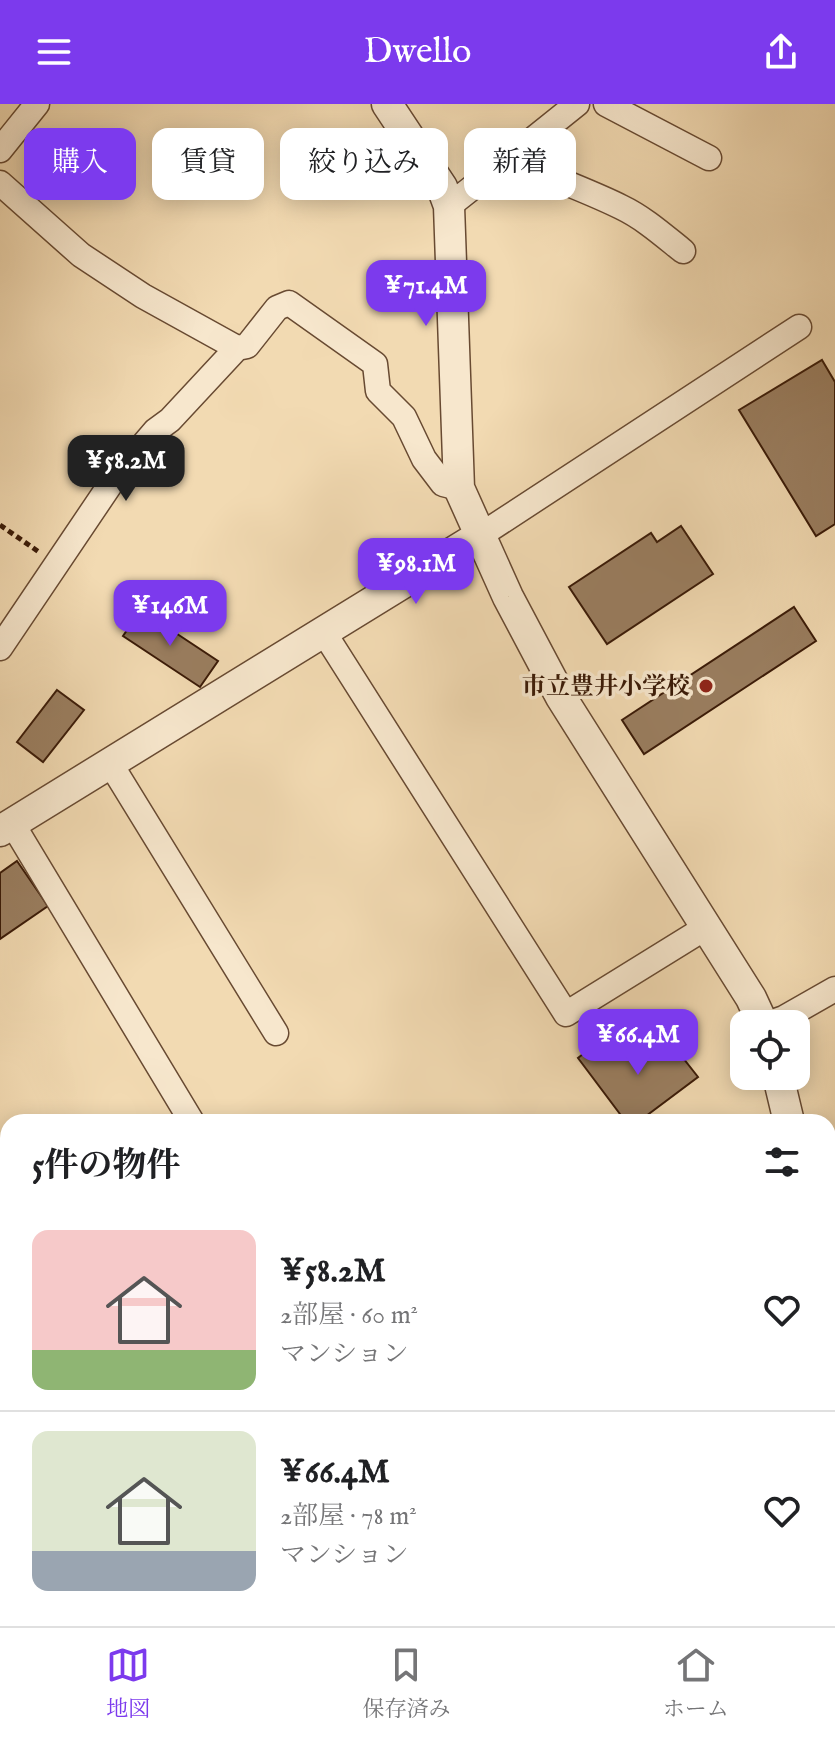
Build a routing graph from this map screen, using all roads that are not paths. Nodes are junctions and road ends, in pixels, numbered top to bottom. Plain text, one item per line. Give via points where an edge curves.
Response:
1 (37, 104) edge
2 (387, 104) edge
3 (577, 104) edge
4 (606, 104) edge
5 (547, 128) edge
6 (0, 150) edge
7 (709, 158) dead end
8 (0, 183) edge
9 (576, 187) edge
10 (464, 194) edge
11 (449, 206) junction
12 (683, 251) dead end
13 (799, 327) dead end
14 (237, 348) junction
15 (459, 488) junction
16 (481, 535) junction
17 (323, 631) junction
18 (0, 648) edge
19 (110, 763) junction
20 (6, 827) edge
21 (705, 928) junction
22 (835, 989) edge
23 (757, 1010) edge
24 (798, 1010) edge
25 (276, 1033) dead end
26 (781, 1090) edge
27 (187, 1114) edge
28 (787, 1114) edge

1 - 6 street
2 - 11 street
3 - 5 street
4 - 7 street
8 - 14 street via 81,255
9 - 12 street via 647,222
10 - 11 street
11 - 15 street
13 - 16 street
14 - 15 street via 247,346 277,308 289,303 375,364 378,391 404,417 424,459 443,484
14 - 18 street via 114,479
15 - 16 street
16 - 17 street
16 - 21 street via 561,697
17 - 19 street
17 - 21 street via 566,1014
19 - 20 street
19 - 25 street
20 - 27 street
21 - 23 street
22 - 24 street
26 - 28 street

